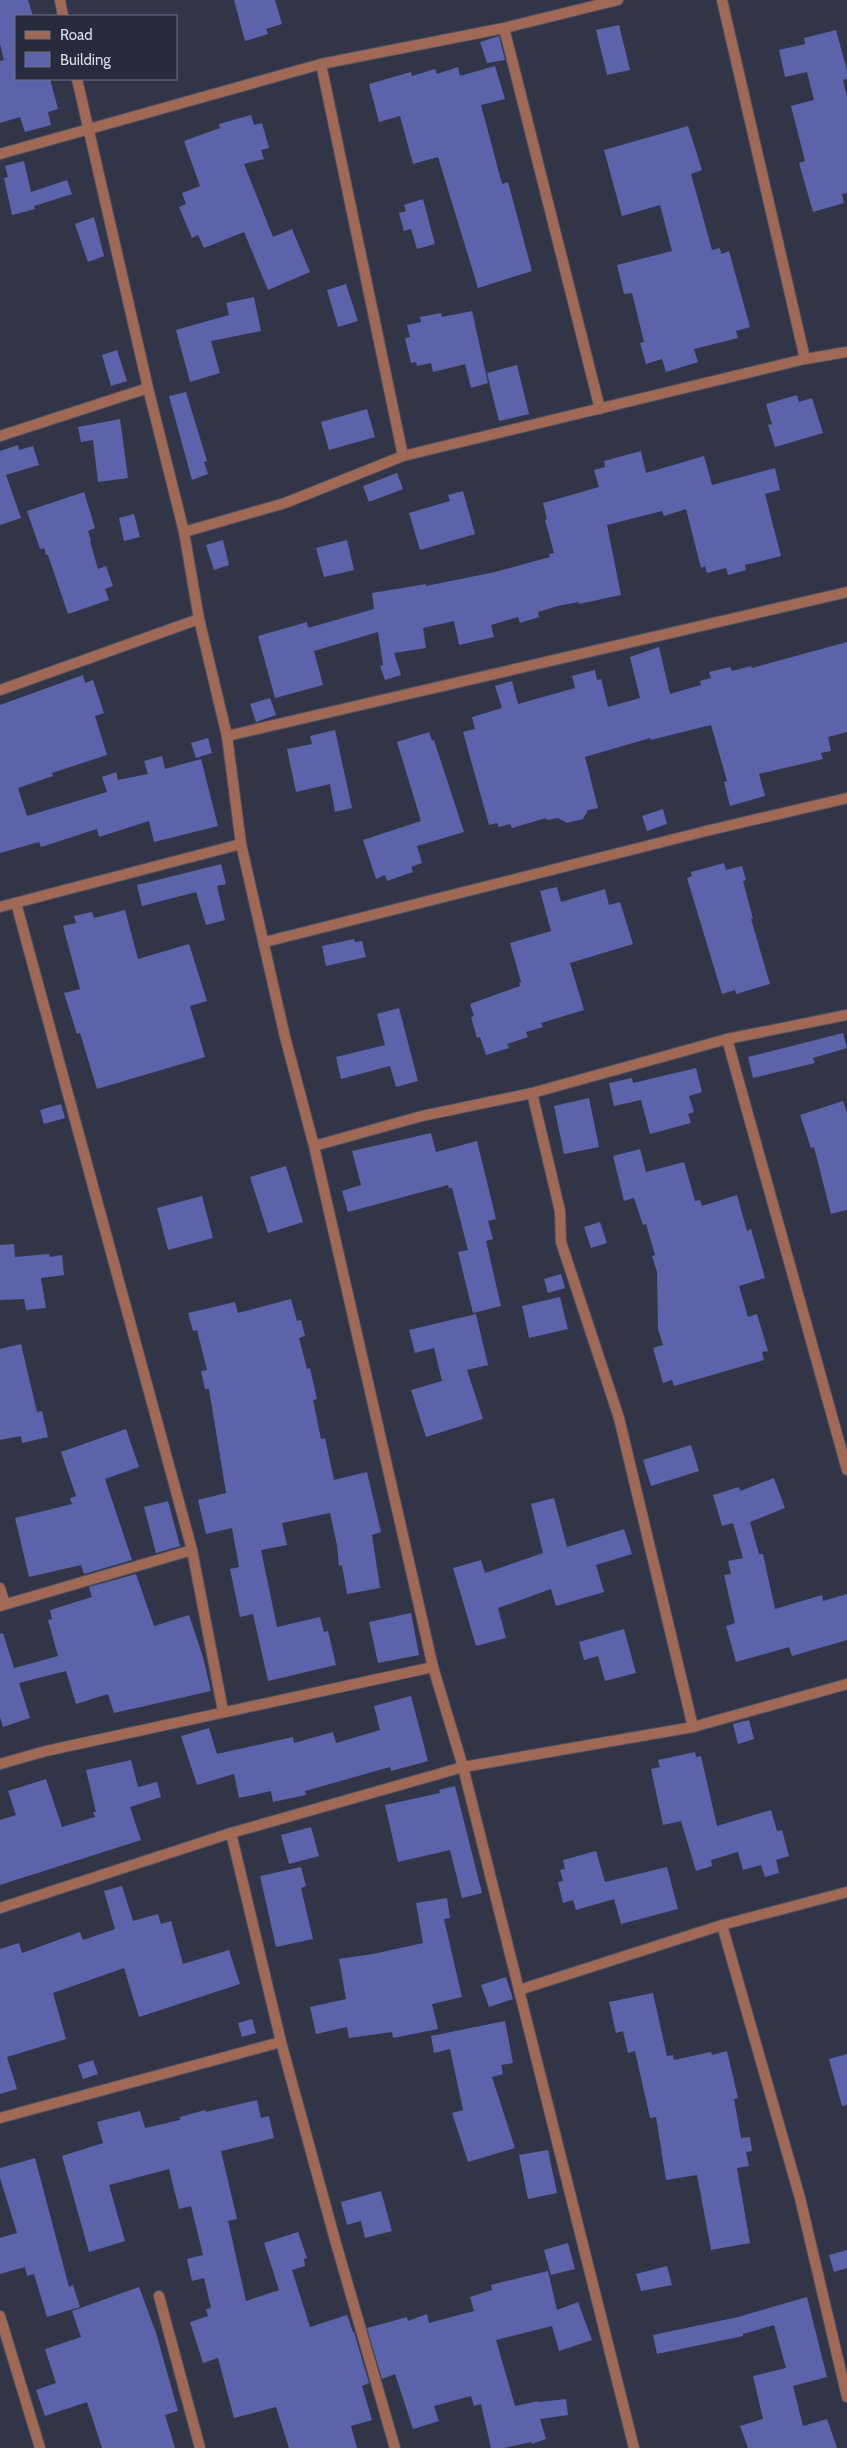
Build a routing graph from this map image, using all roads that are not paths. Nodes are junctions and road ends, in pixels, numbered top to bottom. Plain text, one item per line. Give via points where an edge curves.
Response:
1 (60, 0) edge
2 (618, 0) edge
3 (722, 0) edge
4 (64, 15) edge
5 (504, 28) junction
6 (321, 64) junction
7 (77, 80) edge
8 (89, 130) junction
9 (0, 154) edge
10 (847, 352) edge
11 (805, 359) junction
12 (148, 388) junction
13 (600, 409) junction
14 (0, 436) edge
15 (403, 456) junction
16 (184, 532) junction
17 (847, 592) edge
18 (199, 620) junction
19 (0, 690) edge
20 (227, 736) junction
21 (847, 798) edge
22 (241, 844) junction
23 (16, 903) junction
24 (0, 906) edge
25 (265, 942) junction
26 (847, 1015) edge
27 (727, 1039) junction
28 (532, 1093) junction
29 (314, 1146) junction
30 (847, 1470) edge
31 (192, 1550) junction
32 (0, 1588) edge
33 (2, 1605) edge
34 (433, 1667) junction
35 (847, 1684) edge
36 (223, 1711) junction
37 (693, 1727) junction
38 (0, 1764) edge
39 (463, 1767) junction
40 (231, 1833) junction
41 (847, 1892) edge
42 (0, 1908) edge
43 (722, 1924) junction
44 (519, 1990) junction
45 (281, 2042) junction
46 (0, 2118) edge
47 (159, 2296) dead end
48 (0, 2316) edge
49 (847, 2397) edge
50 (40, 2448) edge
51 (200, 2448) edge
52 (395, 2448) edge
53 (634, 2448) edge

1 - 4 street
2 - 5 street
3 - 11 street
5 - 6 street
5 - 13 street
6 - 8 street
6 - 15 street
7 - 8 street
8 - 9 street
8 - 12 street
10 - 11 street
11 - 13 street
12 - 14 street
12 - 16 street
13 - 15 street
15 - 16 street via 285,503
16 - 18 street
17 - 20 street
18 - 19 street
18 - 20 street
20 - 22 street
21 - 25 street
22 - 23 street
22 - 25 street
23 - 24 street
23 - 31 street
25 - 29 street
26 - 27 street
27 - 28 street
27 - 30 street
28 - 29 street via 422,1116
28 - 37 street via 560,1211 561,1242 619,1418
29 - 34 street
31 - 33 street
31 - 36 street
32 - 33 street
34 - 36 street
34 - 39 street
35 - 37 street
36 - 38 street
37 - 39 street
39 - 40 street
39 - 44 street
40 - 42 street
40 - 45 street
41 - 43 street
43 - 44 street
43 - 49 street via 800,2198
44 - 53 street
45 - 46 street
45 - 52 street
47 - 51 street
48 - 50 street

